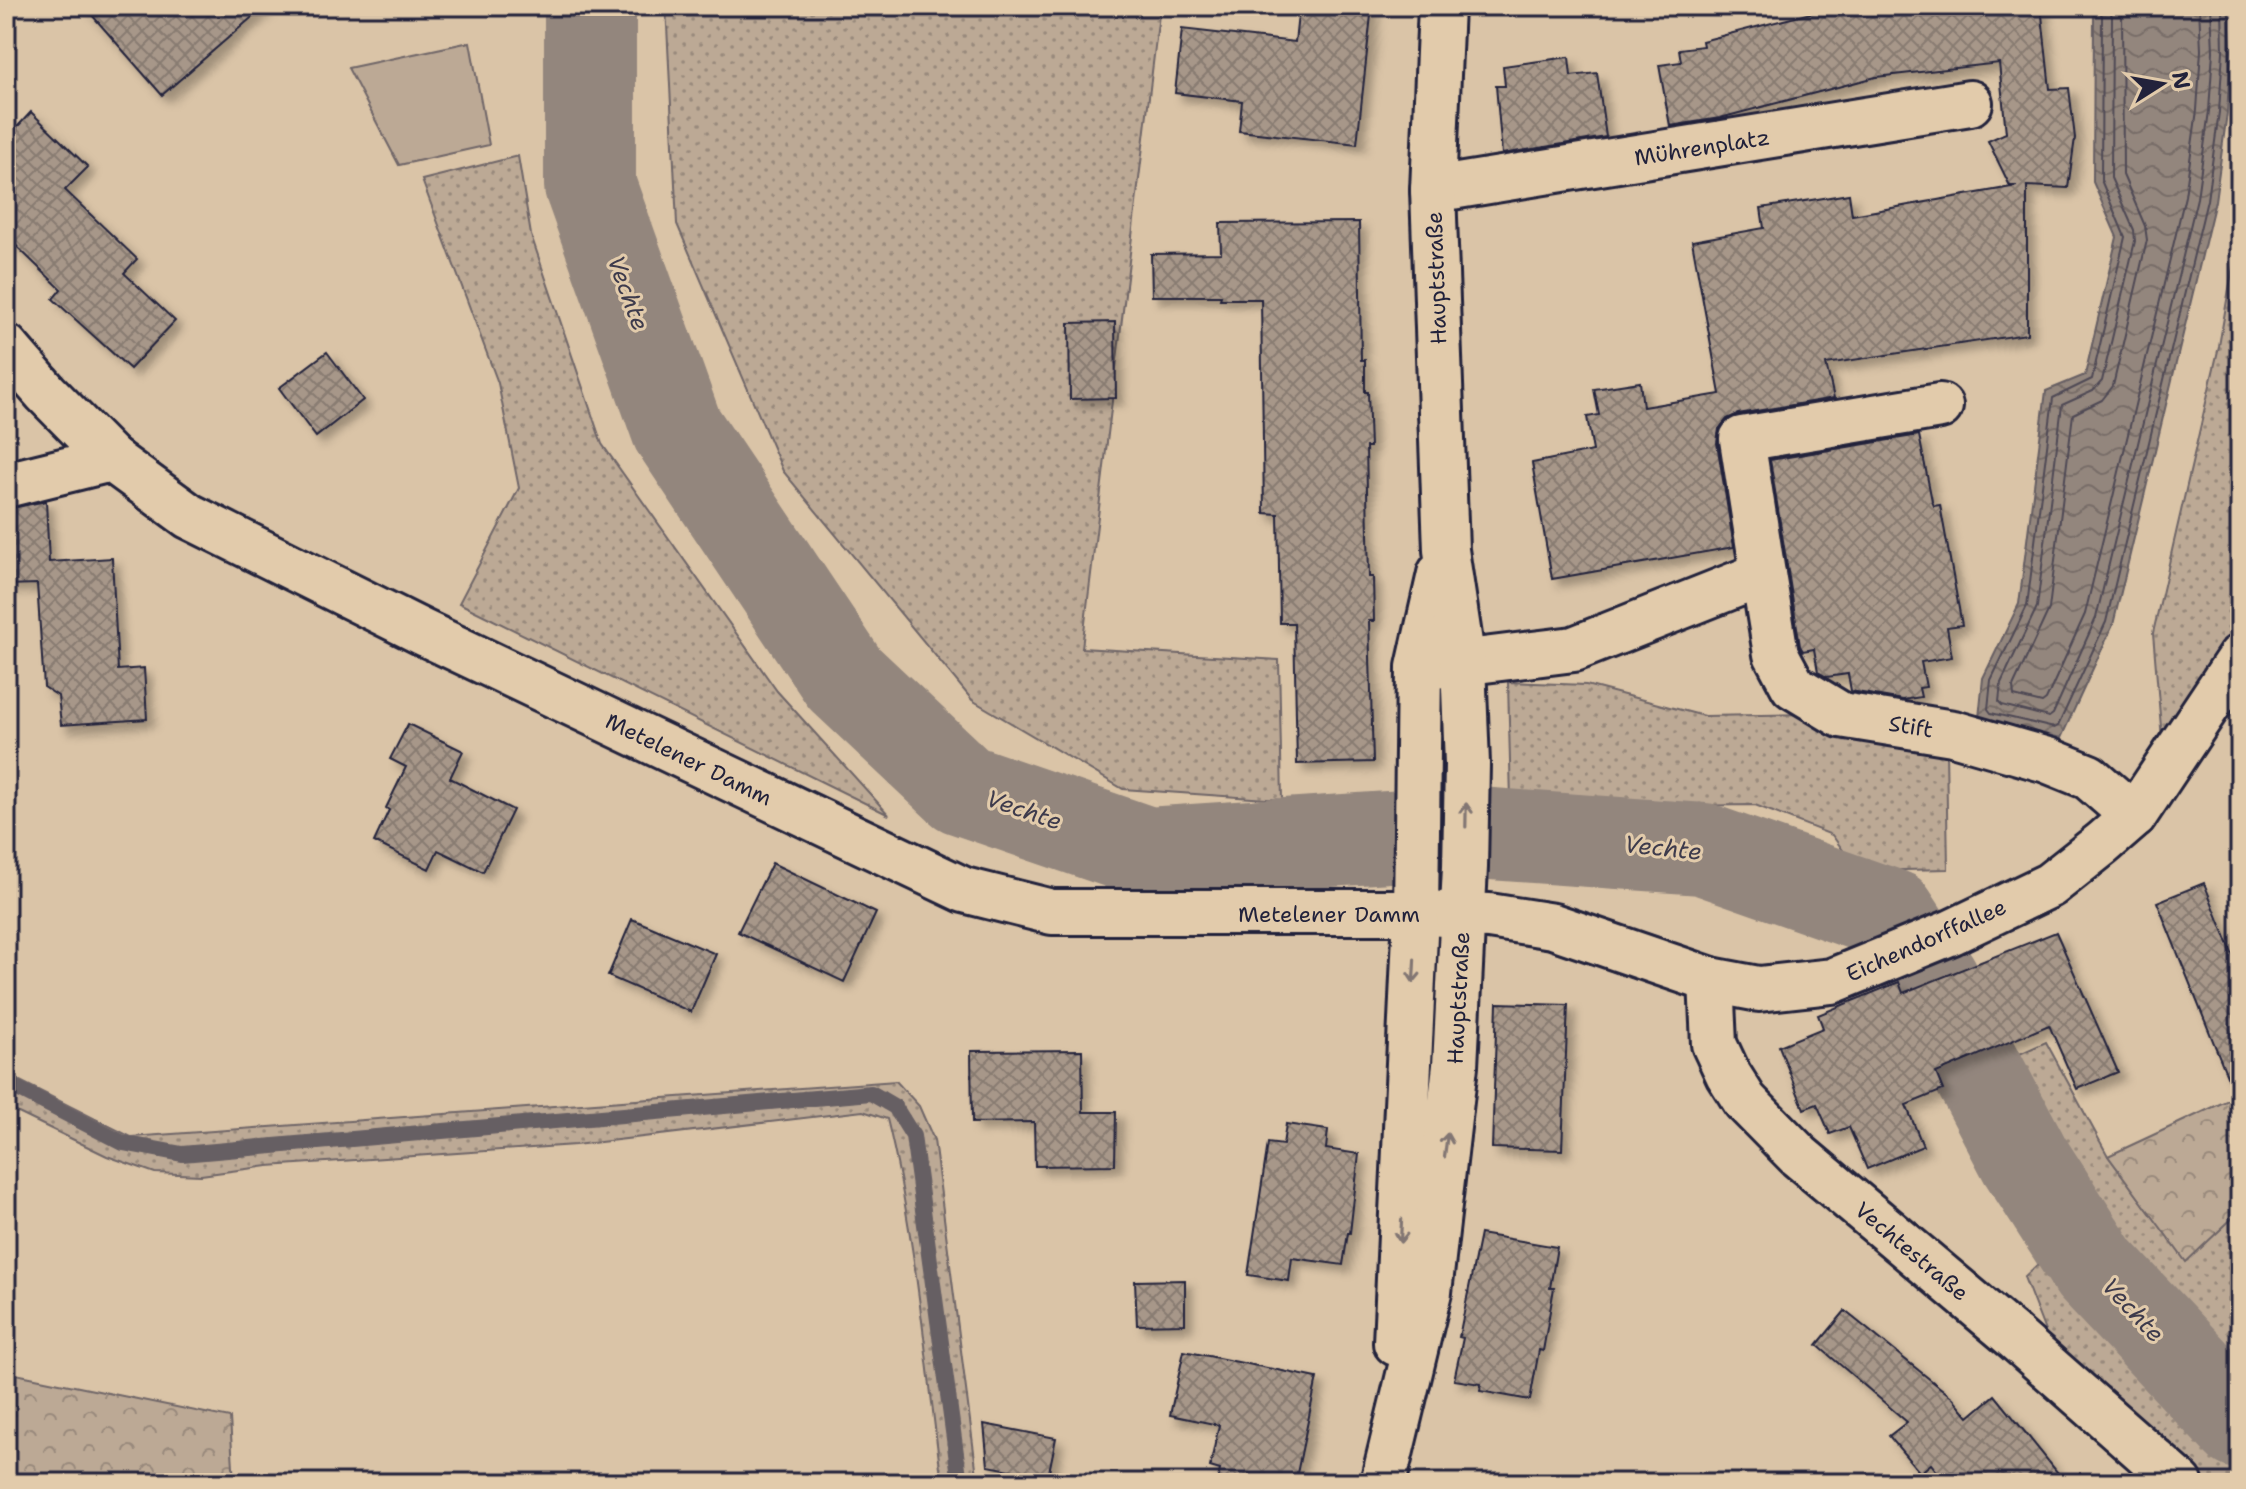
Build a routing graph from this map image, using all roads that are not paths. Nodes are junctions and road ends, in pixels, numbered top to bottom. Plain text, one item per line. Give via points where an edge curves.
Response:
1 (1441, 6) edge
2 (1970, 103) dead end
3 (1433, 190) junction
4 (6, 347) edge
5 (1940, 406) dead end
6 (111, 459) junction
7 (6, 485) edge
8 (1446, 550) junction
9 (1763, 574) junction
10 (2240, 657) edge
11 (1463, 663) junction
12 (1419, 667) junction
13 (2134, 816) junction
14 (1416, 913) junction
15 (1463, 914) junction
16 (1711, 980) junction
17 (1387, 1462) edge
18 (2180, 1483) edge

1 - 3 street, Hauptstraße
2 - 3 street, Mührenplatz
3 - 8 street, Hauptstraße
4 - 6 street, Metelener Damm
5 - 9 street, Stift via 1742,439
6 - 7 street
6 - 14 street, Metelener Damm via 189,516 964,890 1052,912
8 - 11 street, Hauptstraße
8 - 12 street, Hauptstraße
9 - 11 street via 1574,649
9 - 13 street, Stift via 1776,654 1793,686 1841,715 1953,733 2047,760 2089,777
10 - 13 street, Eichendorffallee
11 - 12 street
15 -> 11 street, Hauptstraße
12 - 14 street, Hauptstraße
13 - 16 street, Eichendorffallee via 2050,885 1895,957 1832,981 1759,989
14 - 15 street, Metelener Damm
14 -> 17 street, Hauptstraße
15 - 16 street, Eichendorffallee via 1553,926
17 -> 15 street, Hauptstraße via 1429,1292 1455,1066
16 - 18 street, Vechtestraße via 1714,1044 1745,1101 1799,1156

